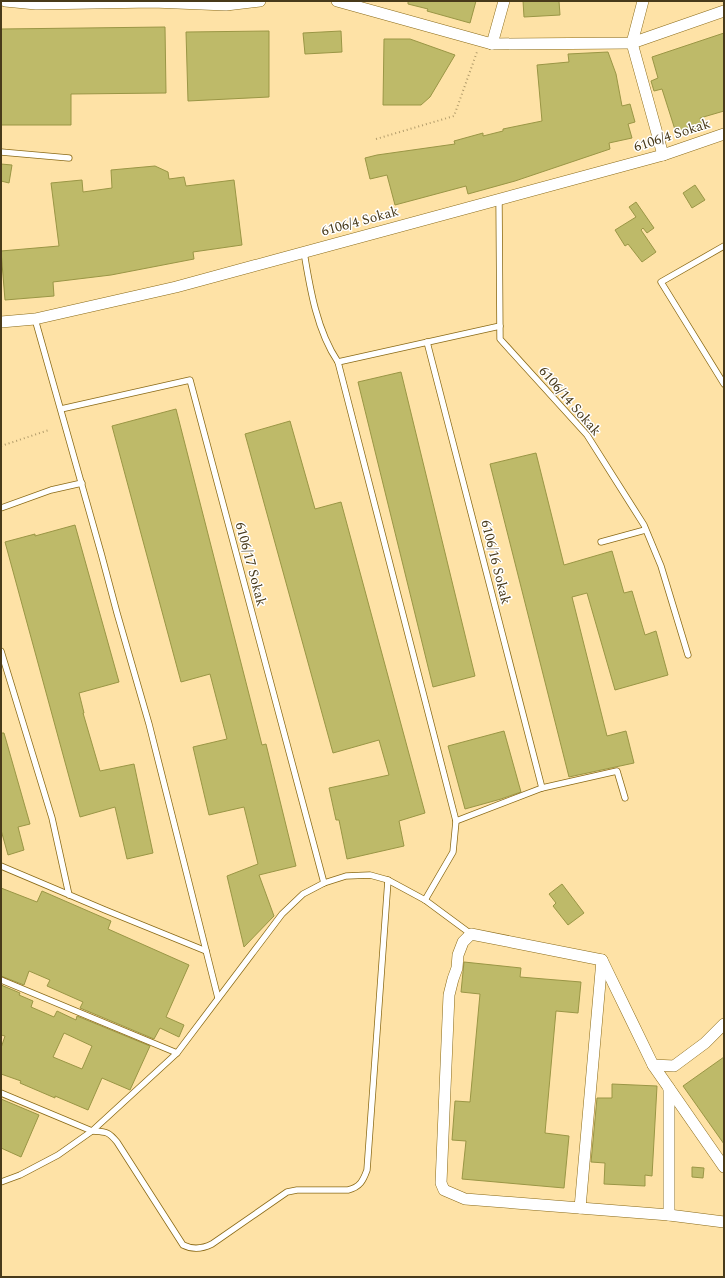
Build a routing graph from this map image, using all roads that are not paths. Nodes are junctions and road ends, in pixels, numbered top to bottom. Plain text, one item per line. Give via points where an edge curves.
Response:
1 (5, 1) edge
2 (260, 1) edge
3 (337, 1) edge
4 (504, 1) edge
5 (644, 1) edge
6 (367, 5) edge
7 (724, 10) edge
8 (632, 43) junction
9 (492, 44) junction
10 (724, 134) edge
11 (1, 152) edge
12 (663, 155) junction
13 (69, 158) dead end
14 (499, 199) junction
15 (724, 246) edge
16 (304, 252) junction
17 (35, 319) junction
18 (1, 322) edge
19 (500, 326) junction
20 (427, 342) junction
21 (338, 362) junction
22 (724, 384) edge
23 (61, 409) junction
24 (82, 483) junction
25 (1, 508) edge
26 (646, 530) junction
27 (601, 542) dead end
28 (1, 651) edge
29 (688, 655) dead end
30 (542, 788) junction
31 (625, 798) dead end
32 (456, 821) junction
33 (1, 866) edge
34 (388, 880) junction
35 (324, 883) junction
36 (69, 895) junction
37 (425, 900) junction
38 (471, 934) junction
39 (206, 951) junction
40 (602, 960) junction
41 (1, 980) edge
42 (218, 998) junction
43 (724, 1024) edge
44 (177, 1053) junction
45 (653, 1065) junction
46 (669, 1088) junction
47 (1, 1093) edge
48 (92, 1131) junction
49 (724, 1167) edge
50 (1, 1182) edge
51 (580, 1208) junction
52 (669, 1215) junction
53 (724, 1222) edge

1 - 2 street via 36,4 153,2 226,5
3 - 6 street
4 - 9 street
5 - 8 street
6 - 9 street
7 - 8 street
8 - 9 street
8 - 12 street
10 - 12 street, 6106/4 Sokak
11 - 13 lane
12 - 14 street, 6106/4 Sokak
14 - 16 street, 6106/4 Sokak
14 - 19 lane, 6106/14 Sokak
15 - 22 lane via 661,282
16 - 17 street, 6106/4 Sokak via 176,287
16 - 21 lane via 320,323 330,350
17 - 18 street, 6106/4 Sokak
17 - 23 lane
19 - 20 lane
19 - 26 lane, 6106/14 Sokak via 500,339 587,435
20 - 21 lane
20 - 30 lane, 6106/16 Sokak
21 - 32 lane
23 - 24 lane
23 - 35 lane, 6106/17 Sokak via 190,380
24 - 25 lane via 51,490
24 - 39 lane via 150,724
26 - 27 lane
26 - 29 lane, 6106/14 Sokak via 661,566
28 - 36 lane via 52,818
30 - 31 lane via 617,771
30 - 32 lane
32 - 37 lane via 453,852
33 - 36 lane
34 - 35 lane via 370,875 346,876
34 - 37 lane
34 - 48 lane via 367,1170 360,1185 348,1190 287,1192 212,1244 194,1249 183,1245 117,1142 106,1132
35 - 42 lane via 303,894 282,914
36 - 39 lane
37 - 38 lane
38 - 40 street
38 - 51 street via 463,942 458,955 449,995 441,1183 444,1190 465,1199
39 - 42 lane
40 - 45 street
40 - 51 street
41 - 44 lane
42 - 44 lane
43 - 45 street via 705,1043 674,1066
44 - 48 lane
45 - 46 street
46 - 49 street
46 - 52 street
47 - 48 lane
48 - 50 lane via 58,1155
51 - 52 street
52 - 53 street

